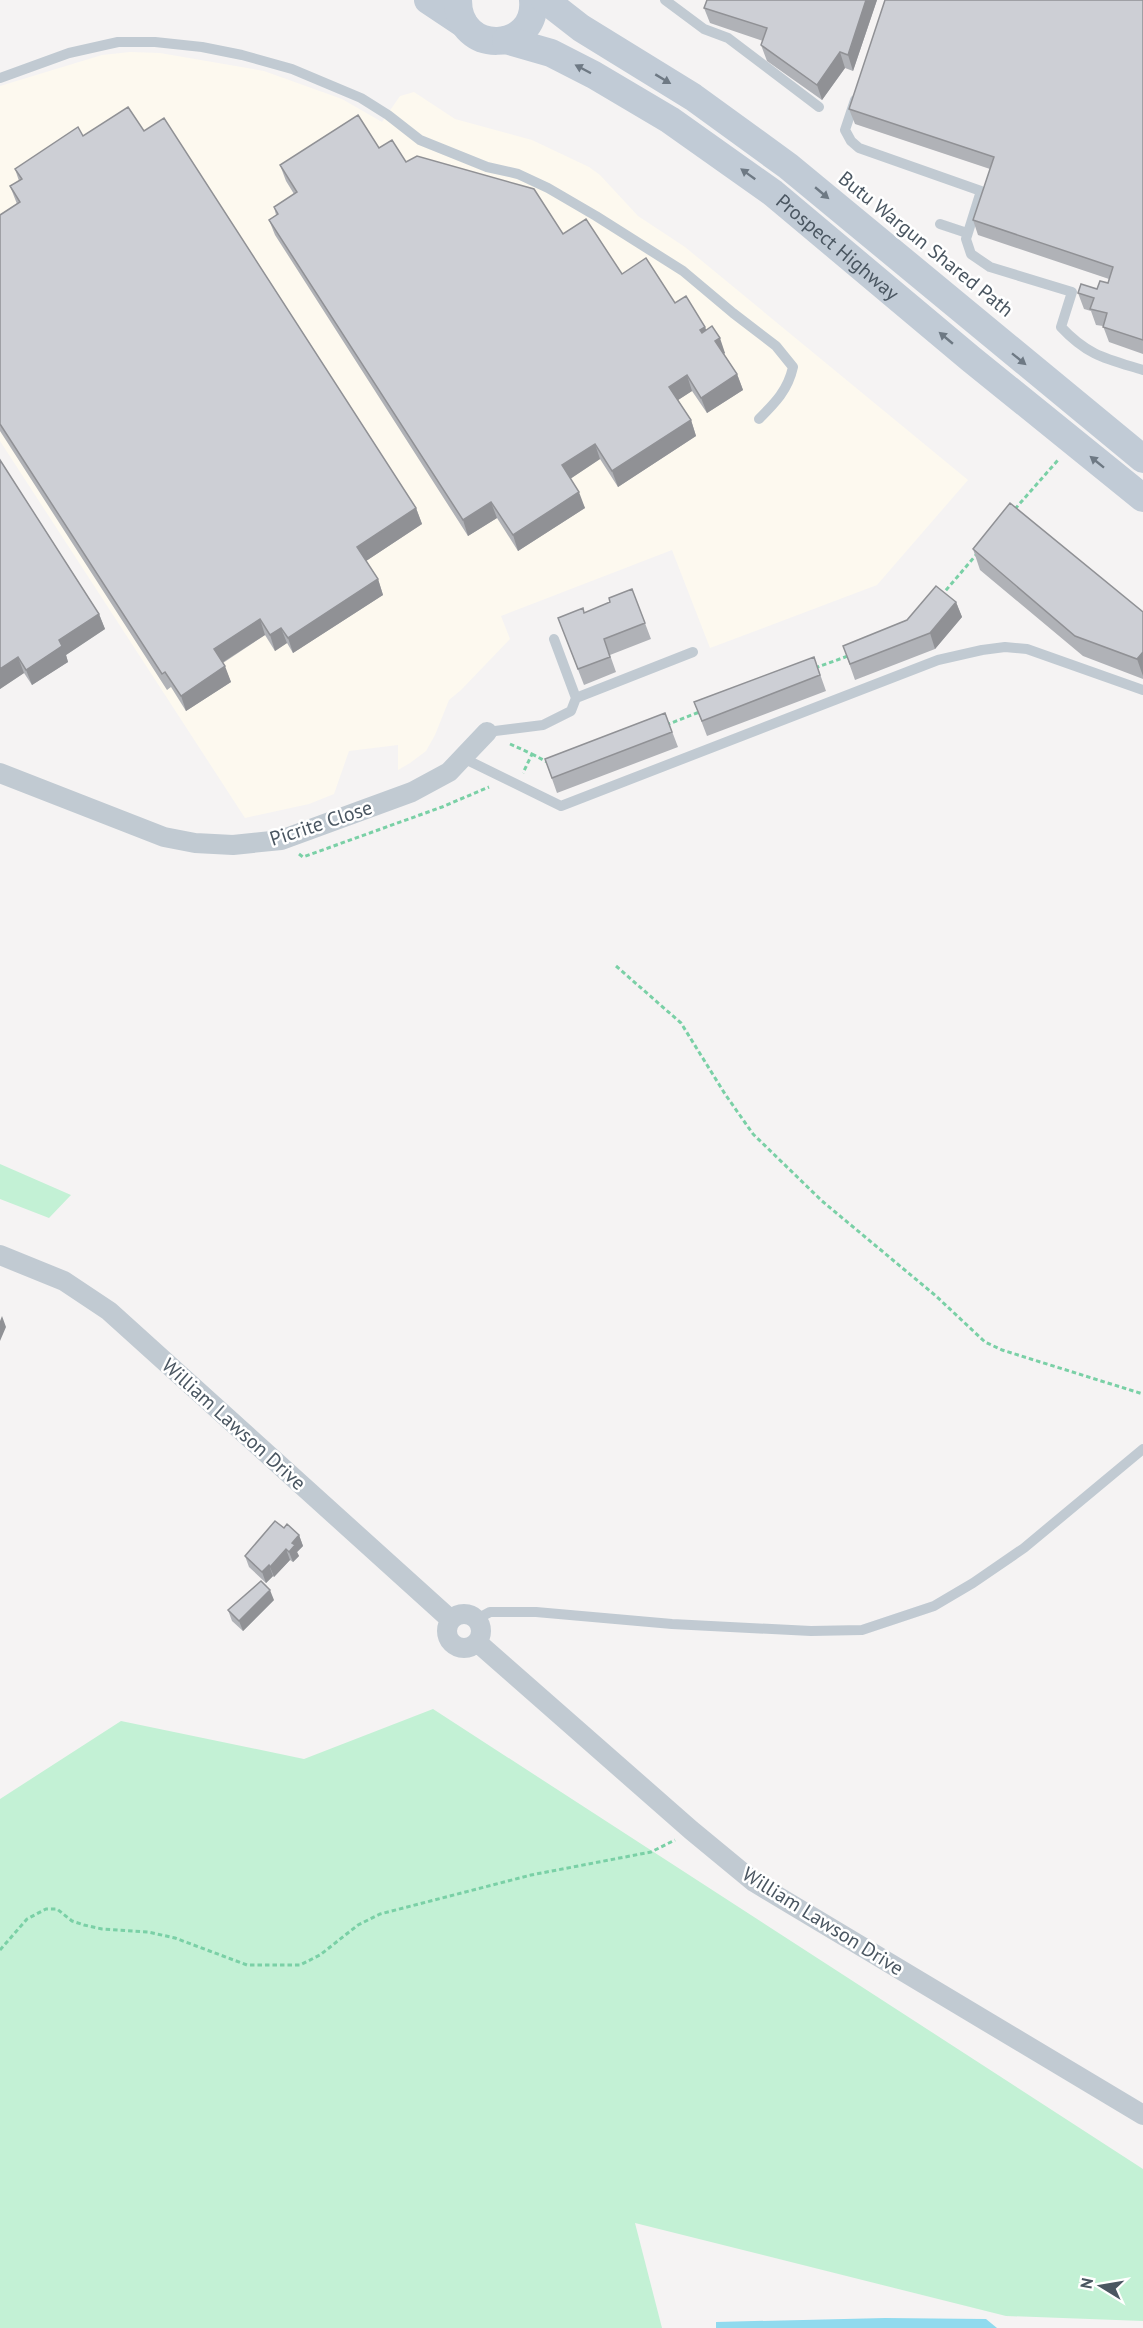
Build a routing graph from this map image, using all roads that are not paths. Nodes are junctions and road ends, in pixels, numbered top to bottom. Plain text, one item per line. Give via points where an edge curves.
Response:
1 (428, 0) edge
2 (533, 0) edge
3 (545, 0) edge
4 (665, 0) edge
5 (461, 12) edge
6 (506, 40) junction
7 (0, 78) edge
8 (859, 87) edge
9 (819, 107) dead end
10 (940, 224) dead end
11 (968, 233) junction
12 (1143, 370) edge
13 (759, 419) dead end
14 (1143, 459) edge
15 (1143, 498) edge
16 (554, 639) dead end
17 (693, 652) dead end
18 (1143, 690) edge
19 (576, 698) junction
20 (487, 732) joint
21 (463, 758) junction
22 (0, 773) edge
23 (0, 1255) edge
24 (1143, 1449) edge
25 (477, 1619) junction
26 (451, 1620) junction
27 (477, 1642) junction
28 (1143, 2115) edge

1 - 5 main road
2 - 6 main road via 531,18 525,28
3 -> 14 main road, Prospect Highway via 581,28 693,97 788,166
4 - 9 lane via 704,29 728,38
5 - 6 main road, Prospect Highway via 475,35 484,40
15 -> 6 main road, Prospect Highway via 743,171 670,120 579,66
7 - 13 lane via 69,52 118,42 155,42 242,55 292,69 361,98 420,140 454,155 518,174 596,216 683,271 776,346 793,367 789,384
8 - 11 lane via 845,130 851,141 981,191
10 - 11 lane
11 - 12 lane via 971,254 990,267 1072,292 1061,327 1091,354
16 - 19 lane
17 - 19 lane
18 - 21 lane via 1027,649 1005,647 960,654 561,806
19 - 20 lane via 571,711 543,725
20 - 21 street, Picrite Close
21 - 22 street, Picrite Close via 449,772 412,792 281,840 233,845 164,837
23 - 26 street, William Lawson Drive via 64,1281 109,1311
24 - 25 lane via 1024,1548 973,1583 934,1605 862,1630 672,1624 536,1612 490,1612
25 - 26 street via 467,1614
25 - 27 street via 481,1633
26 - 27 street via 448,1636 455,1645 467,1647
27 - 28 street, William Lawson Drive via 754,1882

